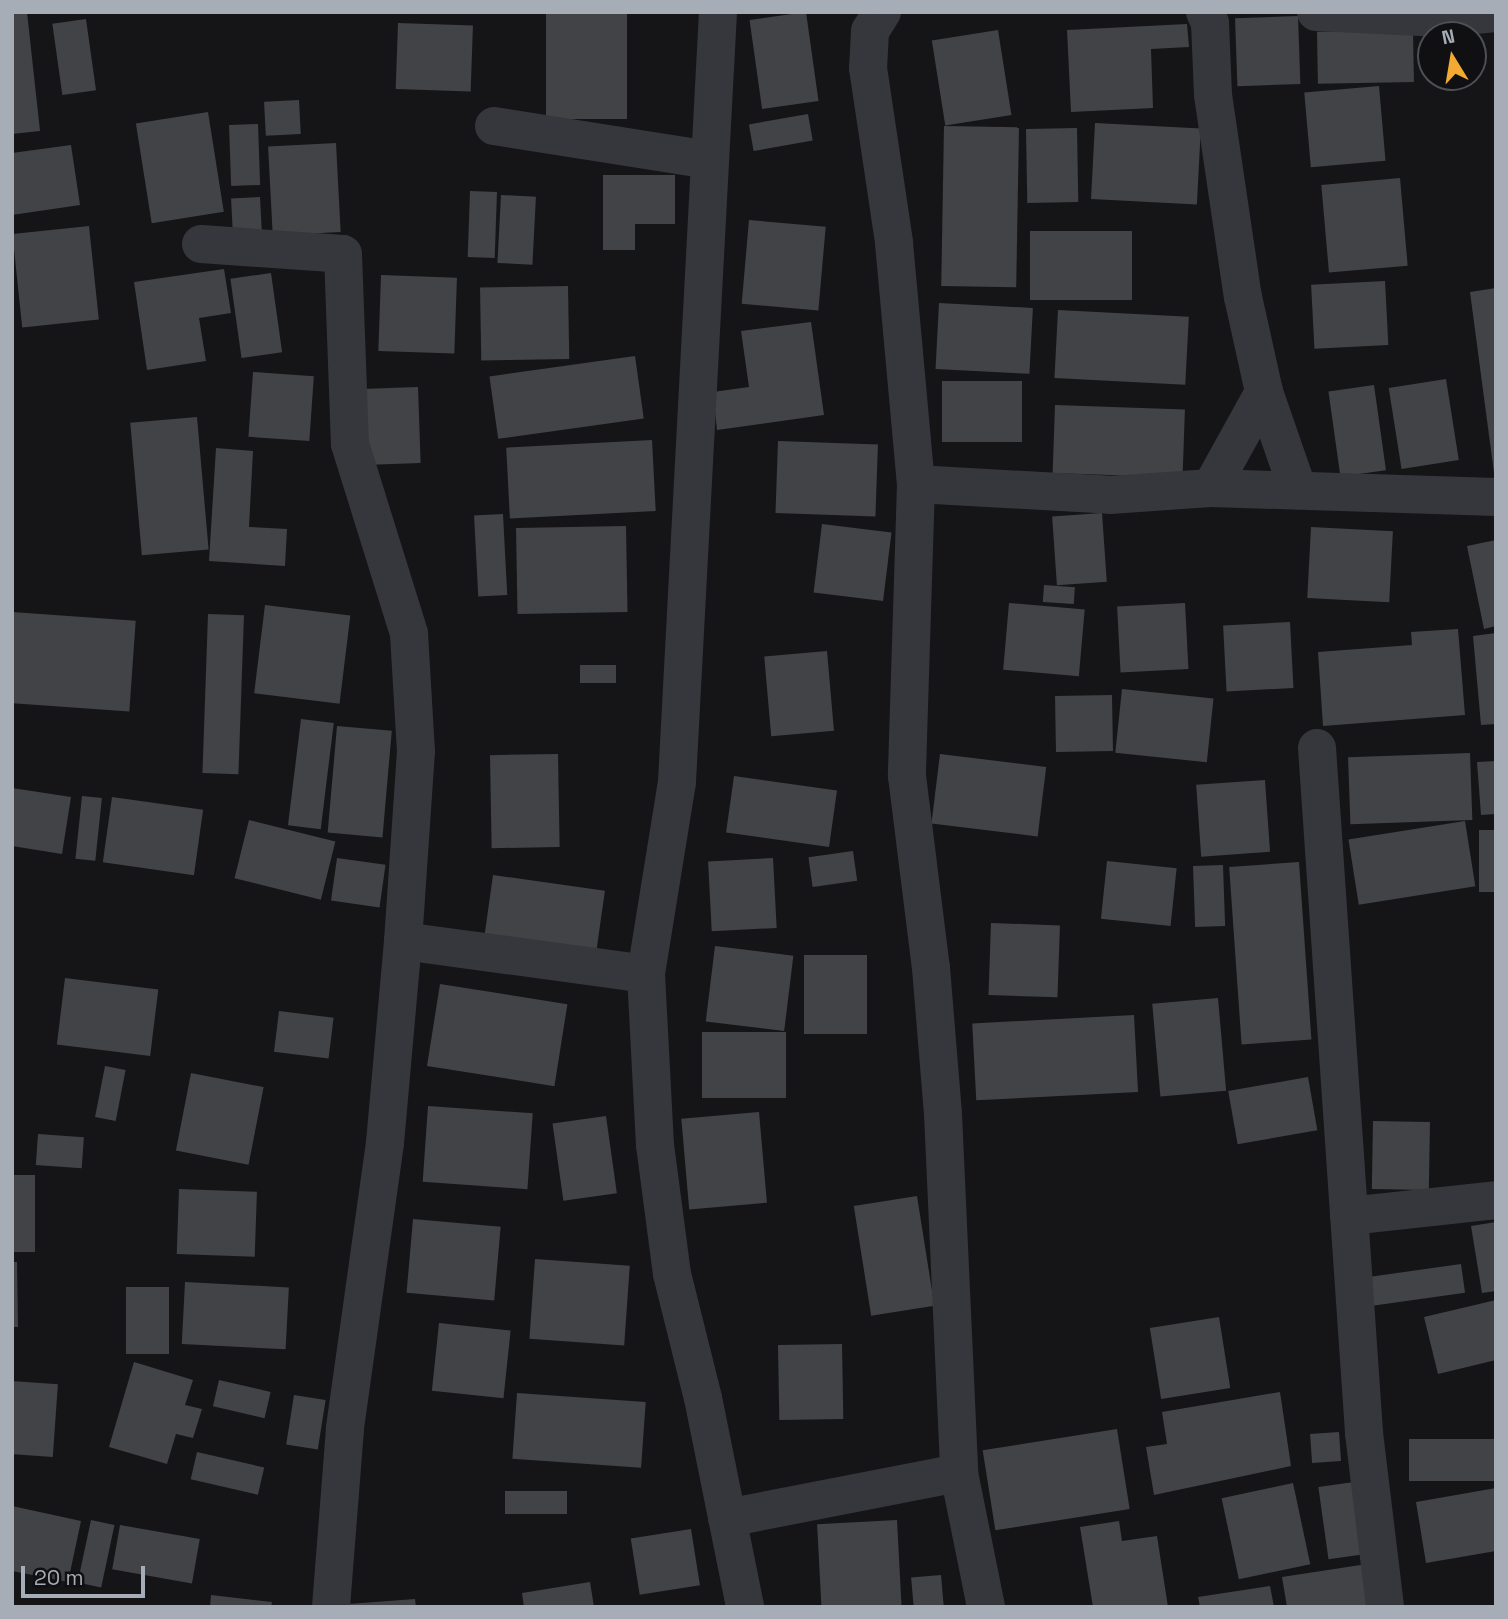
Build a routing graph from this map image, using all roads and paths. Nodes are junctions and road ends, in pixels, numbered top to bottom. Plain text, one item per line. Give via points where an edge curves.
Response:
1 (718, 12) edge
2 (882, 12) edge
3 (1205, 12) edge
4 (1317, 12) edge
5 (1496, 12) edge
6 (494, 126) dead end
7 (709, 160) junction
8 (201, 244) dead end
9 (1264, 392) junction
10 (916, 484) junction
11 (1211, 488) junction
12 (1298, 490) junction
13 (1496, 497) edge
14 (1317, 748) dead end
15 (403, 941) junction
16 (646, 974) junction
17 (1496, 1200) edge
18 (1349, 1216) junction
19 (959, 1473) junction
20 (727, 1518) junction
21 (331, 1607) edge
22 (745, 1607) edge
23 (986, 1607) edge
24 (1385, 1607) edge

1 - 7 street
2 - 10 street via 870,31 868,68 894,243
3 - 9 street via 1210,23 1213,95 1241,283
4 - 5 street via 1443,18
6 - 7 street
7 - 16 street via 677,782
8 - 15 street via 343,254 351,444 410,634 416,751
9 - 11 street
9 - 12 street
10 - 11 street via 1110,495
10 - 19 street via 907,776 931,968 943,1114
11 - 12 street
12 - 13 street
14 - 18 street
15 - 16 street
15 - 21 street via 385,1143 345,1429
16 - 20 street via 655,1145 672,1274
17 - 18 street
18 - 24 street via 1364,1433
19 - 20 street
19 - 23 street
20 - 22 street

